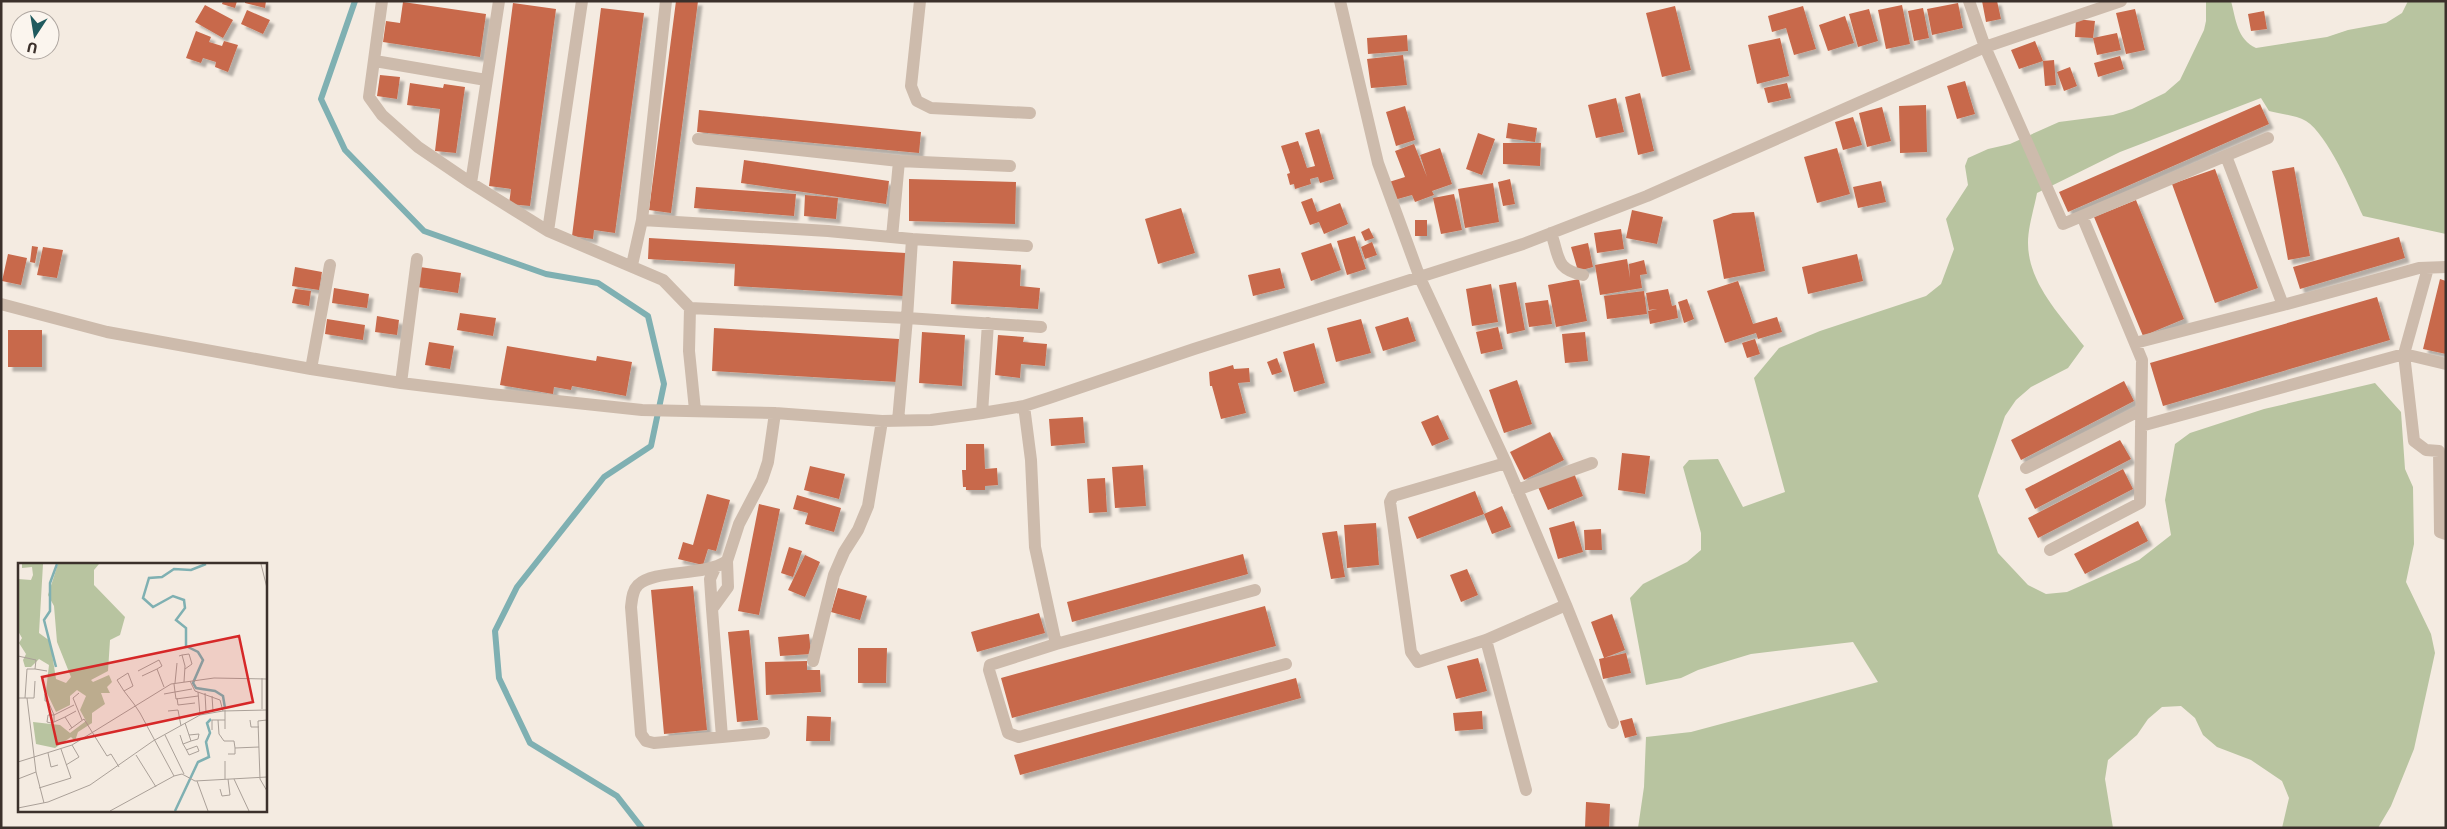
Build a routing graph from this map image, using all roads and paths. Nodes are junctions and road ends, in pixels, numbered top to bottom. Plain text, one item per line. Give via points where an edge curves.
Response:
1 (382, 1) edge
2 (499, 1) edge
3 (582, 1) edge
4 (666, 1) edge
5 (920, 1) edge
6 (1340, 1) edge
7 (1969, 1) edge
8 (2120, 1) edge
9 (1985, 47) junction
10 (376, 61) junction
11 (486, 80) junction
12 (1030, 113) dead end
13 (2268, 138) dead end
14 (698, 139) dead end
15 (2226, 156) junction
16 (899, 161) junction
17 (1010, 166) dead end
18 (471, 183) junction
19 (2082, 216) junction
20 (642, 220) junction
21 (548, 230) junction
22 (1551, 233) junction
23 (892, 238) junction
24 (912, 239) junction
25 (1028, 246) dead end
26 (417, 259) dead end
27 (330, 265) dead end
28 (632, 265) junction
29 (2446, 267) edge
30 (2428, 268) junction
31 (1583, 275) dead end
32 (1420, 278) junction
33 (1, 304) edge
34 (2283, 305) junction
35 (690, 308) junction
36 (907, 318) junction
37 (988, 323) junction
38 (1040, 326) dead end
39 (2135, 343) junction
40 (2404, 354) junction
41 (2446, 364) edge
42 (311, 369) junction
43 (401, 384) junction
44 (1024, 406) junction
45 (695, 410) junction
46 (2141, 410) junction
47 (775, 413) junction
48 (982, 413) junction
49 (882, 421) junction
50 (898, 421) junction
51 (2141, 426) junction
52 (2442, 452) edge
53 (1592, 463) dead end
54 (1506, 464) junction
55 (2026, 468) dead end
56 (1517, 490) junction
57 (2446, 534) edge
58 (2050, 550) dead end
59 (726, 561) junction
60 (716, 568) junction
61 (1255, 590) dead end
62 (1566, 605) junction
63 (712, 609) junction
64 (1486, 640) junction
65 (1056, 644) junction
66 (813, 661) dead end
67 (1286, 664) dead end
68 (1612, 723) dead end
69 (764, 733) dead end
70 (722, 737) junction
71 (1526, 790) dead end

1 - 10 street
2 - 11 street
3 - 21 street
4 - 20 street
5 - 12 street via 911,86 917,101 931,108
6 - 32 street via 1378,163
7 - 9 street
8 - 9 street
9 - 19 street via 2063,224
9 - 22 street via 1647,196
10 - 11 street
10 - 18 street via 369,97 382,115 418,147
11 - 18 street
13 - 15 street
14 - 16 street
15 - 19 street
15 - 34 street
16 - 17 street
16 - 23 street
18 - 21 street
19 - 39 street
20 - 23 street
20 - 28 street
21 - 28 street
22 - 31 street via 1563,268
22 - 32 street
23 - 24 street
24 - 25 street
24 - 36 street
26 - 43 street
27 - 42 street
28 - 35 street via 663,280
29 - 30 street
30 - 34 street
30 - 40 street
32 - 44 street
32 - 54 street
33 - 42 street via 107,332
34 - 39 street
35 - 36 street
35 - 45 street via 689,351
36 - 37 street
36 - 50 street
37 - 38 street
37 - 48 street
39 - 46 street via 2142,360
40 - 41 street
40 - 51 street
40 - 52 street via 2414,441 2426,450
42 - 43 street
43 - 45 street via 642,410
44 - 48 street
44 - 65 street via 1036,547
45 - 47 street
46 - 51 street
46 - 55 street
47 - 49 street
47 - 59 street via 768,462
48 - 50 street
49 - 50 street
49 - 66 street via 868,506 834,575
51 - 58 street via 2140,504
52 - 57 street via 2440,532
53 - 56 street
54 - 56 street
54 - 64 street via 1394,496 1390,502 1414,658 1423,662
56 - 62 street
59 - 60 street
59 - 63 street via 728,587
60 - 63 street via 710,579
60 - 70 street via 649,579 638,585 631,607 641,734 646,741 654,743
61 - 65 street
62 - 64 street
62 - 68 street
63 - 70 street
64 - 71 street
65 - 67 street via 990,665 1008,733 1013,737
69 - 70 street

